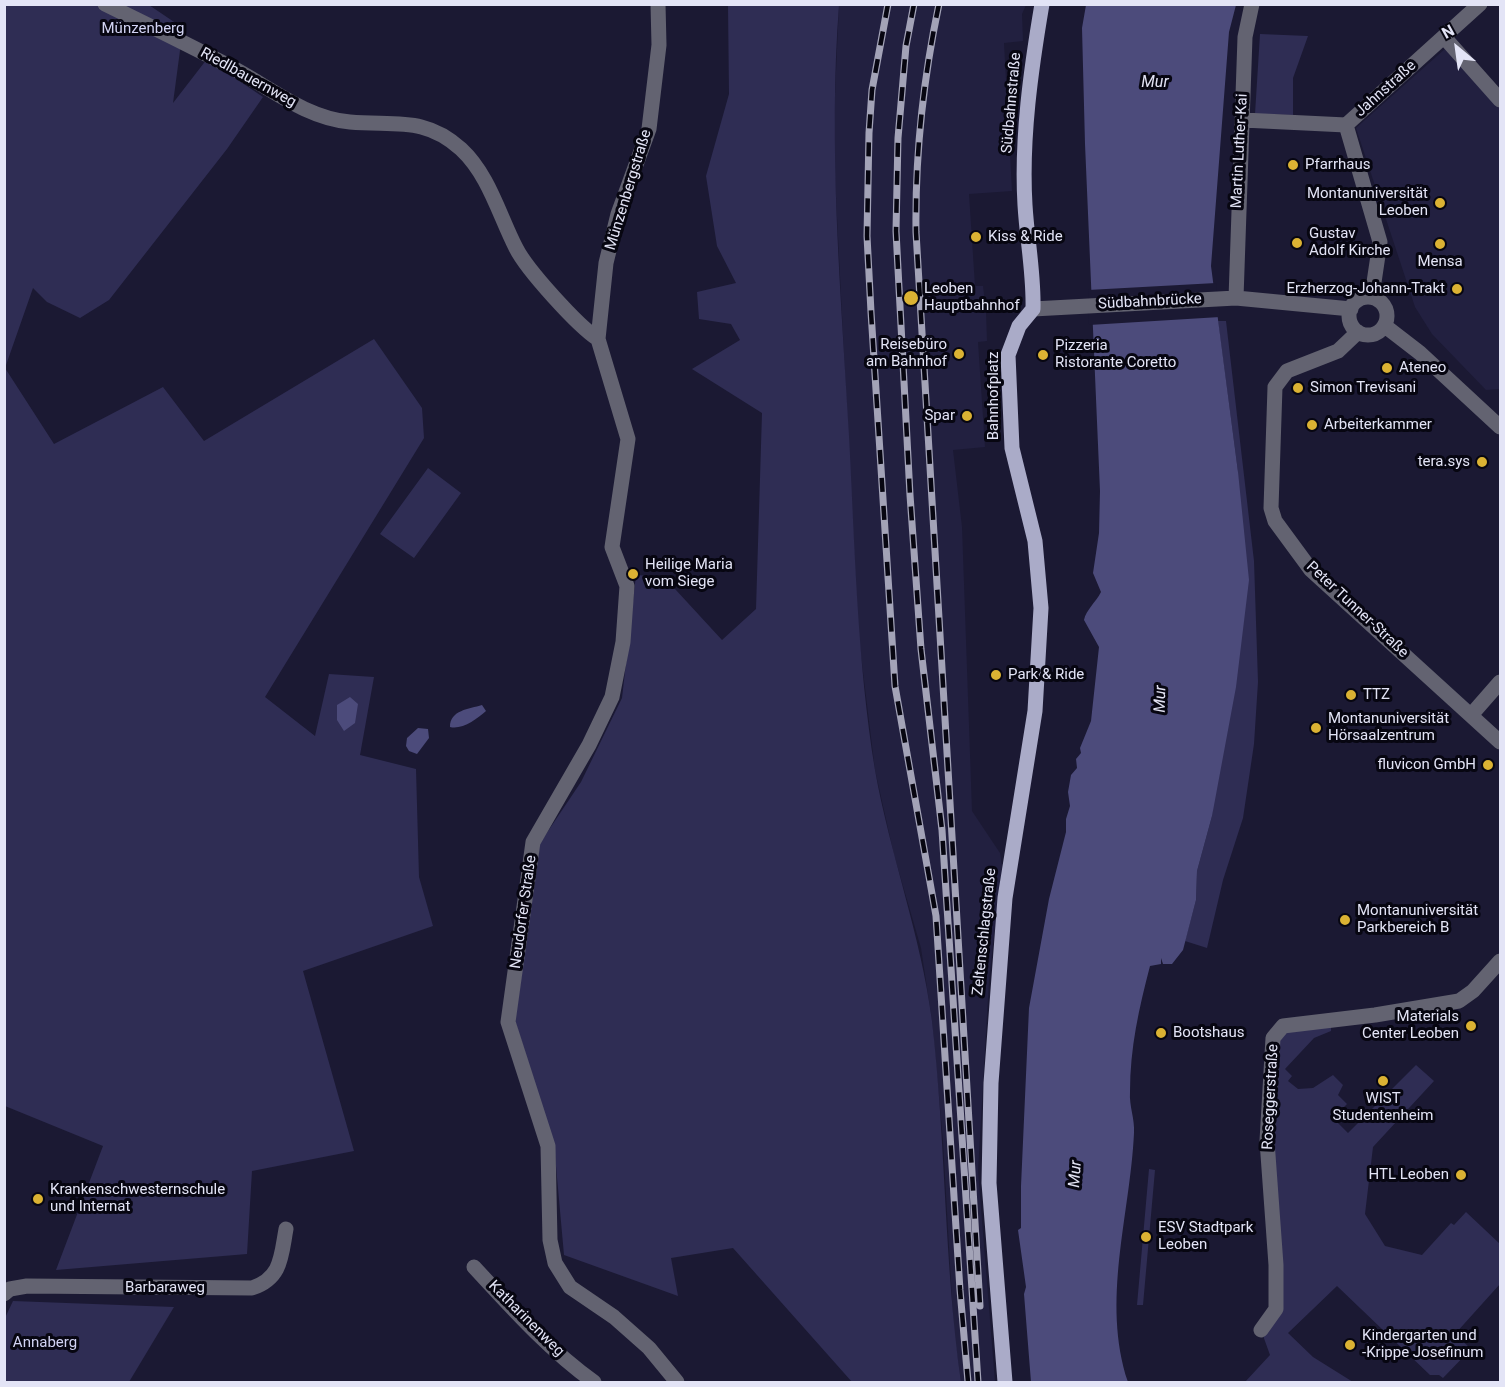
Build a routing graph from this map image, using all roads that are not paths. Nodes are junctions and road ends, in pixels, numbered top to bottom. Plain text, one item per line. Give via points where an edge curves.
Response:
1 (105, 4) edge
2 (658, 4) edge
3 (1042, 4) edge
4 (1252, 4) edge
5 (1480, 4) edge
6 (1444, 37) junction
7 (1500, 100) edge
8 (1243, 120) junction
9 (1346, 125) junction
10 (1369, 297) junction
11 (1230, 298) junction
12 (1034, 309) junction
13 (1351, 309) junction
14 (1384, 326) junction
15 (1358, 332) junction
16 (598, 339) junction
17 (1500, 427) edge
18 (1022, 487) joint
19 (1500, 682) edge
20 (1472, 714) junction
21 (1500, 742) edge
22 (1500, 961) edge
23 (286, 1229) dead end
24 (474, 1267) dead end
25 (4, 1294) edge
26 (1261, 1330) dead end
27 (574, 1377) edge
28 (594, 1383) edge
29 (676, 1383) edge
30 (1005, 1383) edge

1 - 16 street, Riedlbauernweg via 300,107 349,122 416,124 461,149 483,177 518,251 586,332
2 - 16 street, Münzenbergstraße via 659,45 648,129 618,214 606,263
3 - 12 main road, Südbahnstraße via 1025,157
4 - 8 street, Martin Luther-Kai via 1245,37
5 - 6 street, Jahnstraße
6 - 7 street
6 - 9 street, Jahnstraße
8 - 9 street, Jahnstraße
8 - 11 street, Martin Luther-Kai
9 - 10 street, Jahnstraße via 1380,242
10 - 13 street via 1359,300
10 - 14 street via 1384,305
11 - 12 street, Südbahnbrücke
11 - 13 street, Südbahnbrücke
12 - 18 main road, Bahnhofplatz via 1019,326 1008,355 1012,448
13 - 15 street via 1351,324
14 - 15 street via 1372,335
14 - 17 street via 1420,353
15 - 20 street, Peter Tunner-Straße via 1338,351 1287,371 1280,379 1272,400 1271,508 1275,521 1311,570
16 - 29 street, Neudorfer Straße via 628,439 612,547 627,586 623,642 612,697 533,842 508,1022 548,1146 550,1240 555,1263 570,1287 614,1317 649,1348
18 - 30 main road, Zeltenschlagstraße via 1035,541 1041,608 1040,663 998,960 988,1133
19 - 20 street
20 - 21 street, Peter Tunner-Straße
22 - 26 street, Roseggerstraße via 1473,992 1459,1001 1339,1013 1283,1026 1273,1038 1267,1133 1276,1309
23 - 25 street, Barbaraweg via 279,1265 267,1283 252,1288 27,1286
24 - 27 street, Katharinenweg
27 - 28 street, Katharinenweg

